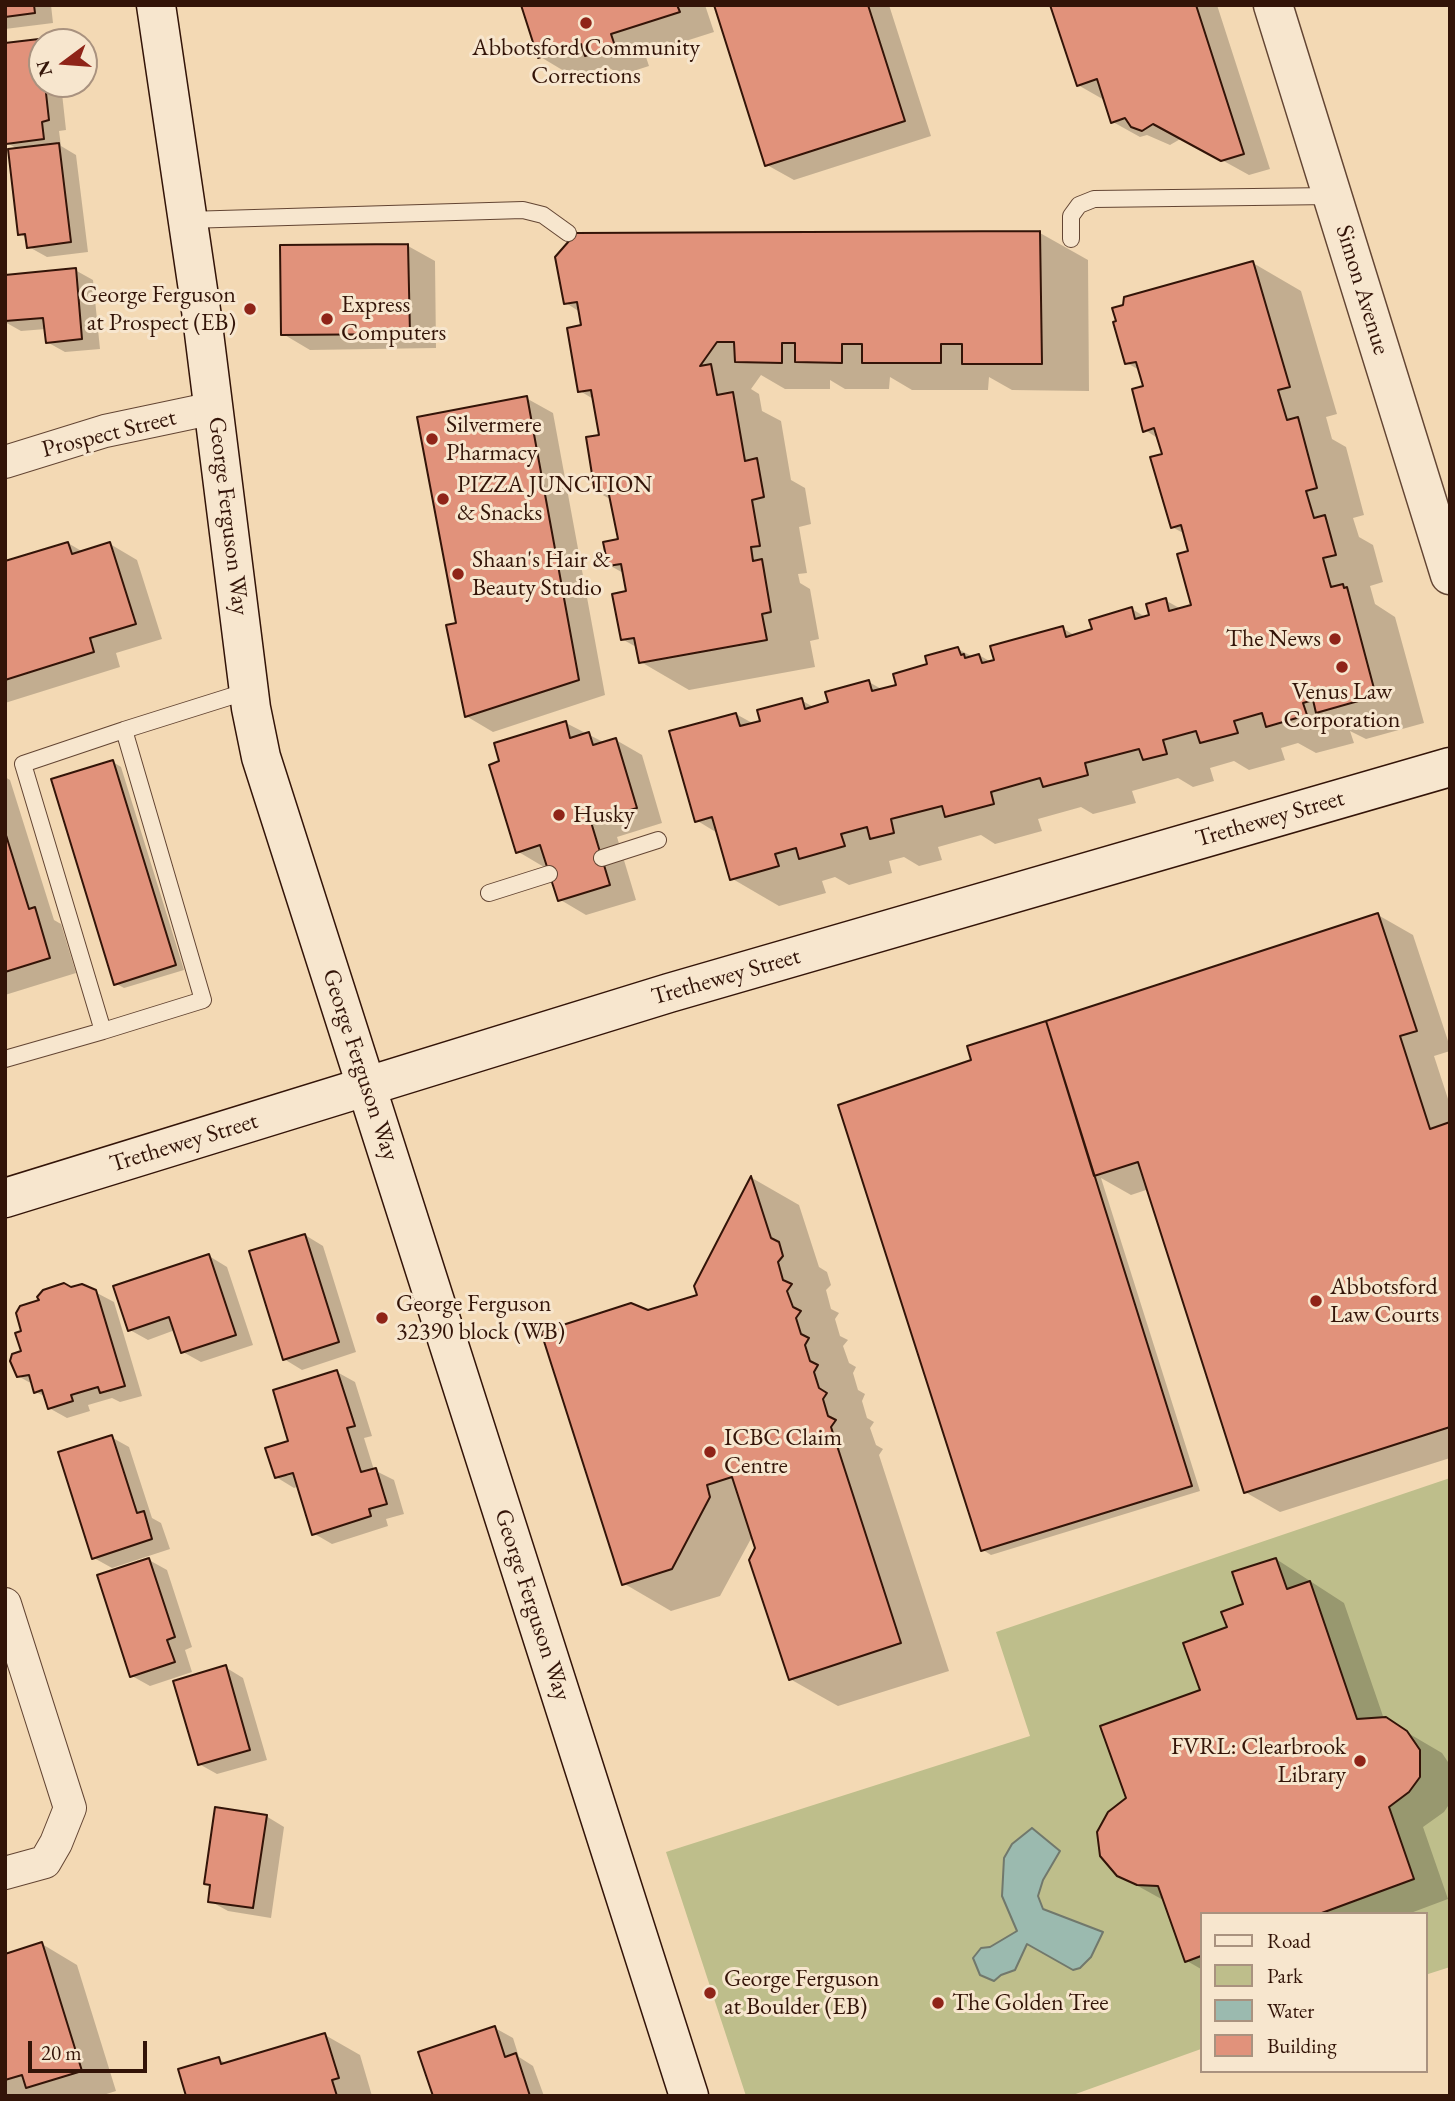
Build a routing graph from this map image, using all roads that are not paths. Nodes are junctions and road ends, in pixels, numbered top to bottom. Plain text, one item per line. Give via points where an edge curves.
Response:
1 (156, 5) edge
2 (1273, 5) edge
3 (1332, 196) junction
4 (187, 220) junction
5 (568, 233) dead end
6 (1071, 239) dead end
7 (214, 408) junction
8 (5, 462) edge
9 (1450, 575) edge
10 (250, 691) junction
11 (124, 730) junction
12 (1450, 767) edge
13 (658, 840) dead end
14 (601, 858) dead end
15 (549, 874) dead end
16 (489, 893) dead end
17 (103, 1031) junction
18 (5, 1059) edge
19 (366, 1086) junction
20 (5, 1198) edge
21 (5, 1604) edge
22 (5, 1873) edge
23 (689, 2096) edge

1 - 4 main road, George Ferguson Way
2 - 3 main road, Simon Avenue
3 - 6 lane via 1094,199 1079,205 1071,216
3 - 9 main road, Simon Avenue
4 - 5 lane via 523,211 543,215
4 - 7 main road, George Ferguson Way
7 - 8 street, Prospect Street via 105,431
7 - 10 main road, George Ferguson Way
10 - 11 lane
10 - 19 main road, George Ferguson Way via 264,768
11 - 17 lane via 23,764
11 - 17 lane via 203,1000
12 - 19 main road, Trethewey Street via 669,993
13 - 14 lane
15 - 16 lane
17 - 18 lane
19 - 20 main road, Trethewey Street
19 - 23 main road, George Ferguson Way
21 - 22 street via 71,1808 45,1861

